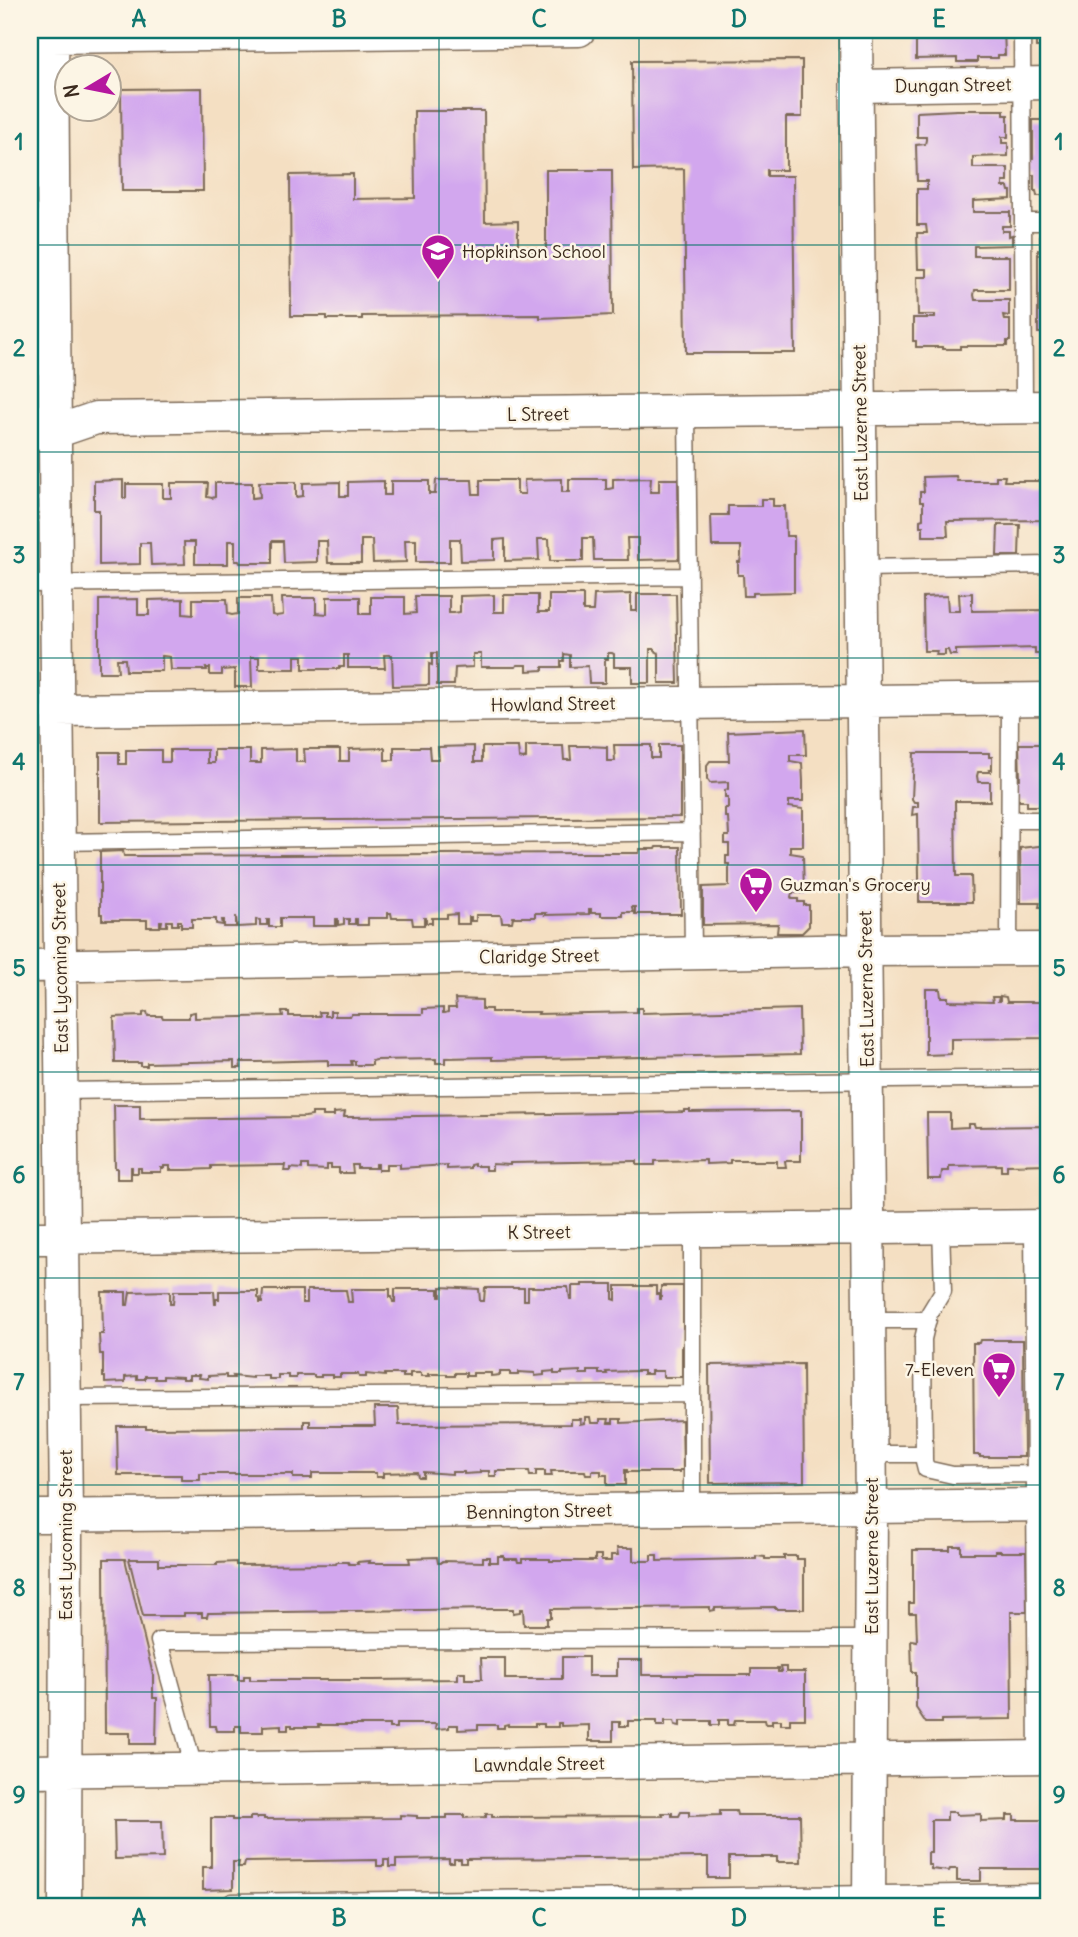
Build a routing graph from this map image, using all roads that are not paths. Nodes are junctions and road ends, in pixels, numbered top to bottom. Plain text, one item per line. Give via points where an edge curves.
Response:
1 (579, 30) edge
2 (856, 30) edge
3 (1022, 30) edge
4 (189, 32) edge
5 (52, 33) edge
6 (1035, 84) edge
7 (857, 86) junction
8 (41, 125) edge
9 (1023, 222) junction
10 (1048, 222) edge
11 (1036, 407) edge
12 (860, 410) junction
13 (687, 412) junction
14 (43, 433) edge
15 (1048, 565) edge
16 (862, 568) junction
17 (689, 576) junction
18 (43, 583) edge
19 (1010, 699) junction
20 (1048, 699) edge
21 (863, 700) junction
22 (690, 703) junction
23 (57, 710) junction
24 (1010, 820) junction
25 (1048, 820) edge
26 (692, 832) junction
27 (59, 842) junction
28 (1009, 949) junction
29 (1048, 949) edge
30 (866, 950) junction
31 (693, 953) junction
32 (45, 966) edge
33 (1048, 1078) edge
34 (867, 1080) junction
35 (61, 1091) junction
36 (1040, 1226) edge
37 (941, 1227) junction
38 (868, 1228) junction
39 (691, 1230) junction
40 (63, 1237) junction
41 (30, 1238) edge
42 (869, 1320) junction
43 (928, 1320) junction
44 (1041, 1386) edge
45 (692, 1394) junction
46 (65, 1398) junction
47 (870, 1454) junction
48 (924, 1454) junction
49 (1035, 1474) junction
50 (1042, 1505) edge
51 (871, 1507) junction
52 (692, 1509) junction
53 (30, 1516) edge
54 (66, 1516) junction
55 (1042, 1637) edge
56 (871, 1639) junction
57 (1043, 1757) edge
58 (871, 1759) junction
59 (194, 1768) junction
60 (65, 1770) junction
61 (30, 1771) edge
62 (1048, 1892) edge
63 (869, 1901) edge
64 (65, 1907) edge
65 (232, 1907) edge

1 - 4 street
2 - 7 street, East Luzerne Street
3 - 6 lane
4 - 5 street
5 - 8 street, East Lycoming Street
6 - 7 street, Dungan Street
6 - 9 lane
7 - 12 street, East Luzerne Street
8 - 14 street, East Lycoming Street
9 - 10 lane
9 - 11 lane
11 - 12 street, L Street
12 - 13 street, L Street
12 - 16 street, East Luzerne Street
13 - 14 street, L Street via 96,418
13 - 17 lane
14 - 18 street, East Lycoming Street
15 - 16 lane
16 - 21 street, East Luzerne Street
17 - 18 lane
17 - 22 lane
18 - 23 street, East Lycoming Street
19 - 20 street, Howland Street
19 - 21 street, Howland Street
19 - 24 lane
21 - 22 street, Howland Street
21 - 30 street, East Luzerne Street
22 - 23 street, Howland Street
22 - 26 lane
23 - 27 street, East Lycoming Street
24 - 25 lane
24 - 28 lane
26 - 27 lane
26 - 31 lane
27 - 32 street, East Lycoming Street
28 - 29 street, Claridge Street
28 - 30 street, Claridge Street
30 - 31 street, Claridge Street
30 - 34 street, East Luzerne Street
31 - 32 street, Claridge Street
32 - 35 street, East Lycoming Street
33 - 34 lane
34 - 35 lane
34 - 38 street, East Luzerne Street
35 - 40 street, East Lycoming Street
36 - 37 street, K Street
36 - 44 lane
37 - 38 street, K Street
37 - 43 lane via 943,1291
38 - 39 street, K Street
38 - 42 street, East Luzerne Street
39 - 40 street, K Street
39 - 45 lane
40 - 41 street, K Street
40 - 46 street, East Lycoming Street
42 - 43 lane
42 - 47 street, East Luzerne Street
43 - 48 lane via 923,1339
44 - 49 lane
45 - 46 lane
45 - 52 lane
46 - 54 street, East Lycoming Street
47 - 48 lane
47 - 51 street, East Luzerne Street
48 - 49 lane via 926,1469 953,1475
49 - 50 lane
50 - 51 street, Bennington Street
50 - 55 lane
51 - 52 street, Bennington Street
51 - 56 street, East Luzerne Street
52 - 54 street, Bennington Street
53 - 54 street, Bennington Street
54 - 60 street, East Lycoming Street
55 - 57 lane
56 - 58 street, East Luzerne Street
56 - 59 lane via 159,1641
57 - 58 street, Lawndale Street
58 - 59 street, Lawndale Street
58 - 63 street, East Luzerne Street
59 - 60 street, Lawndale Street
60 - 61 street, Lawndale Street
60 - 64 street, East Lycoming Street
62 - 63 lane
63 - 65 lane via 232,1902

